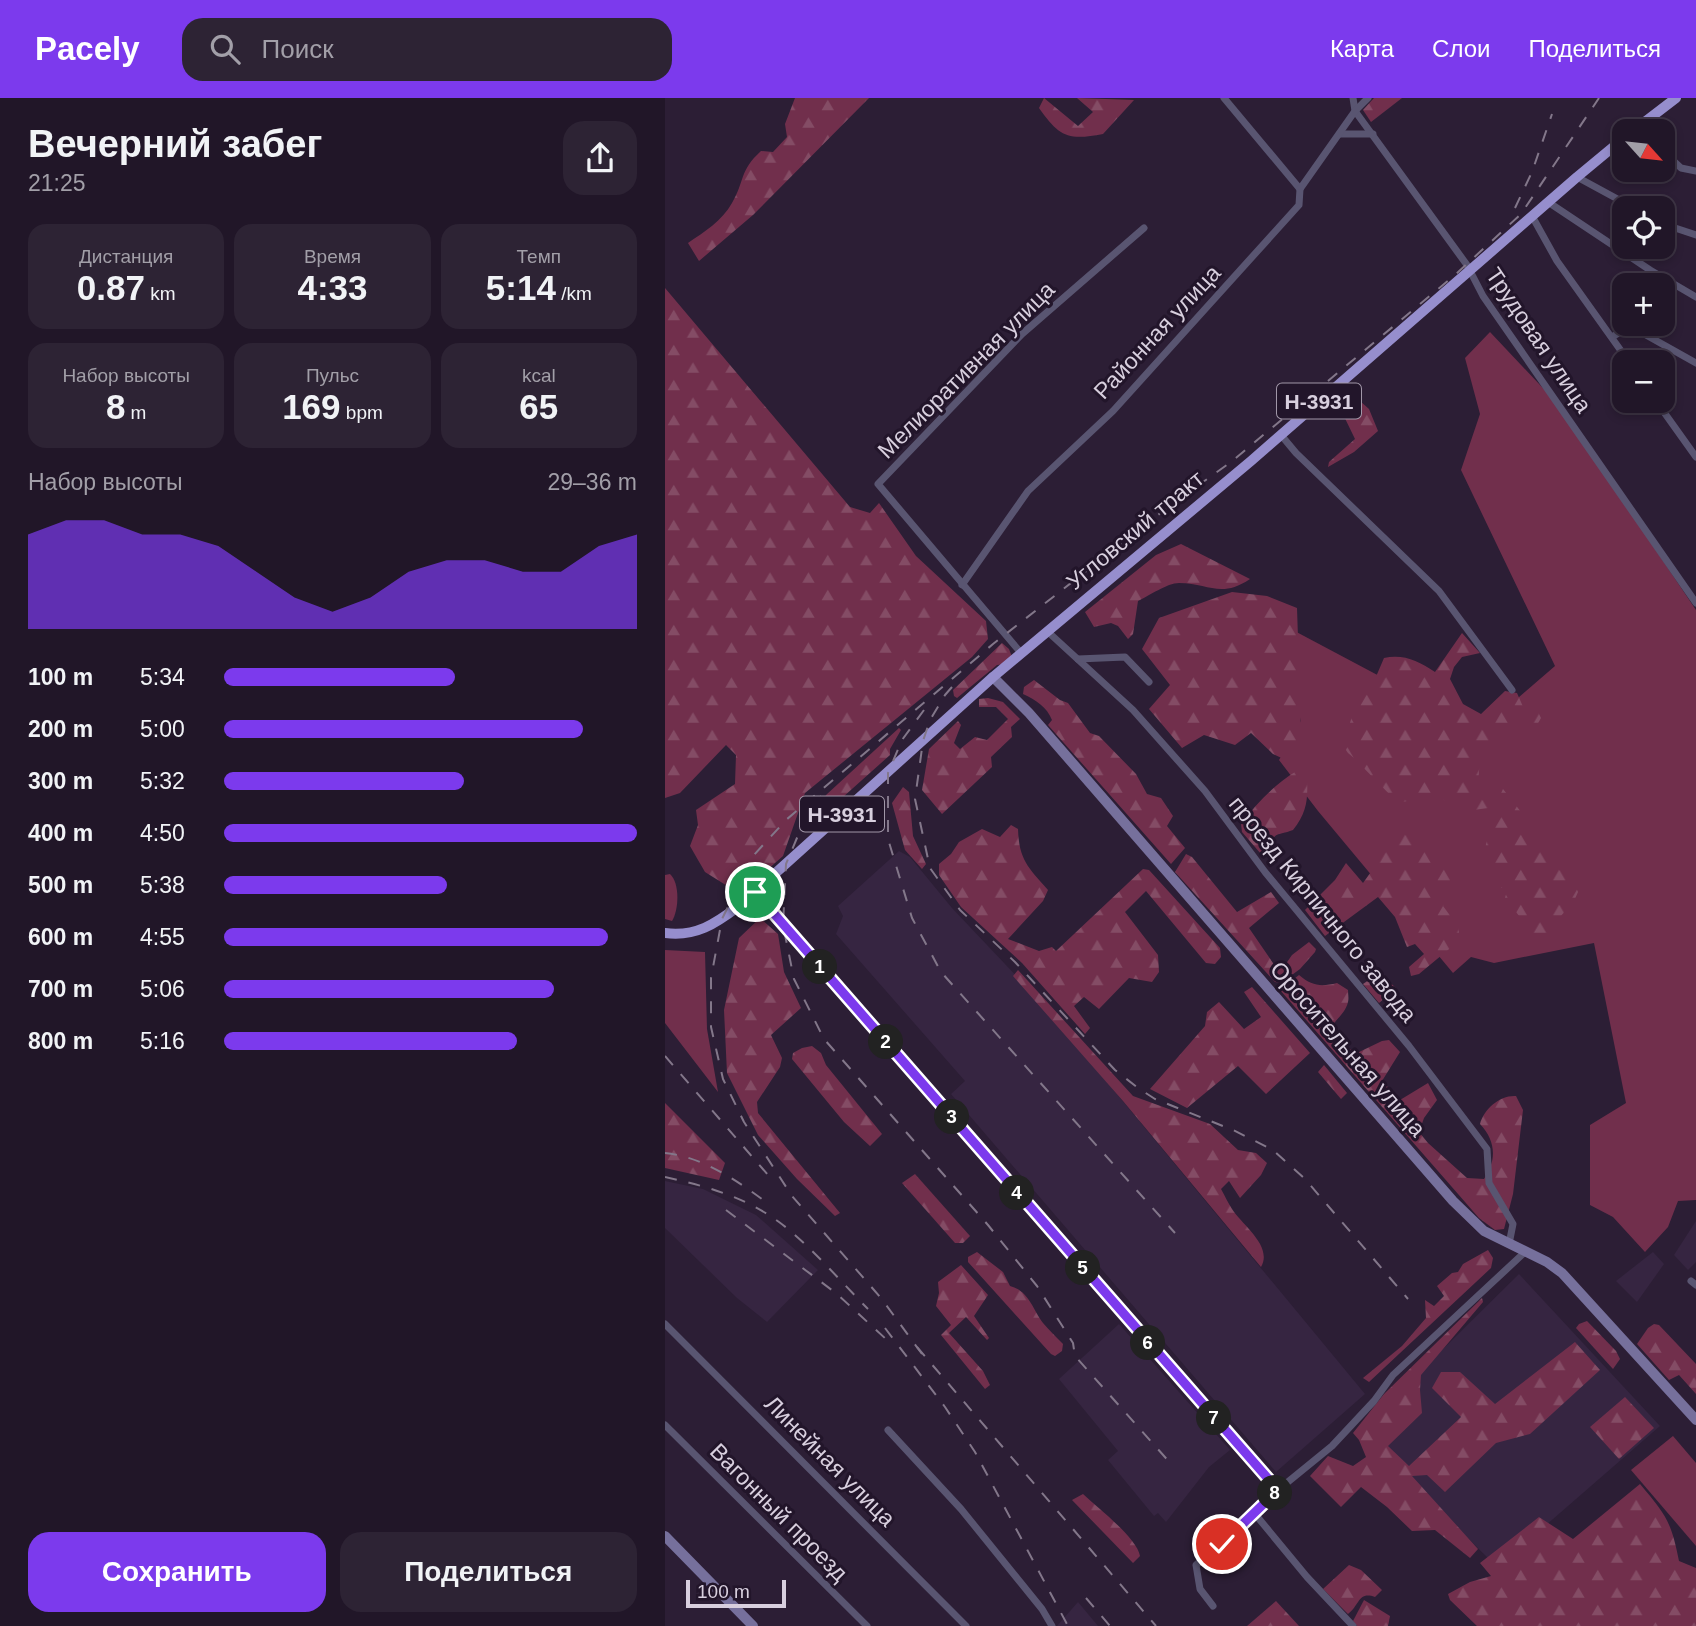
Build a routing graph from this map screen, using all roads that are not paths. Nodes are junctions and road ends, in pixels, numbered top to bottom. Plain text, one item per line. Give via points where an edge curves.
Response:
1 (1224, 98) edge
2 (1353, 98) edge
3 (1368, 98) edge
4 (1676, 98) edge
5 (1355, 111) junction
6 (1650, 119) edge
7 (1340, 134) junction
8 (1373, 134) junction
9 (1612, 148) edge
10 (1675, 162) edge
11 (1696, 171) edge
12 (1577, 177) junction
13 (1300, 189) junction
14 (1612, 196) edge
15 (1548, 202) junction
16 (1532, 216) junction
17 (1144, 228) dead end
18 (1675, 228) edge
19 (1696, 235) edge
20 (1470, 271) junction
21 (1696, 296) edge
22 (1612, 337) junction
23 (1621, 350) edge
24 (1696, 363) edge
25 (1665, 413) edge
26 (1281, 435) junction
27 (1696, 457) edge
28 (962, 585) junction
29 (1696, 603) edge
30 (1048, 631) junction
31 (1013, 659) junction
32 (1078, 659) junction
33 (993, 677) junction
34 (1149, 682) dead end
35 (1512, 690) dead end
36 (755, 892) junction
37 (665, 933) edge
38 (1509, 1244) junction
39 (1525, 1252) junction
40 (665, 1324) edge
41 (1696, 1420) edge
42 (665, 1425) edge
43 (888, 1430) dead end
44 (1278, 1490) junction
45 (1255, 1514) junction
46 (665, 1536) edge
47 (1213, 1606) dead end
48 (753, 1626) edge
49 (867, 1626) edge
50 (966, 1626) edge
51 (1052, 1626) edge
52 (1353, 1626) edge

1 - 13 street
2 - 5 street, Трудовая улица
3 - 5 street, Районная улица
4 - 6 highway
5 - 7 street, Районная улица
5 - 8 street, Трудовая улица
7 - 8 street
7 - 13 street, Районная улица
8 - 20 street, Трудовая улица
9 - 12 highway, Угловский тракт / Н-3931
10 - 11 street
12 - 14 street
12 - 15 highway, Угловский тракт / Н-3931
13 - 28 street, Районная улица via 1299,205 1112,411 1028,491
15 - 16 highway, Угловский тракт / Н-3931
15 - 21 street
16 - 20 highway, Угловский тракт / Н-3931
16 - 22 street via 1557,261
17 - 28 street, Мелиоративная улица via 1022,334 878,484
18 - 19 street
20 - 26 highway, Угловский тракт / Н-3931
20 - 29 street, Трудовая улица
22 - 23 street
22 - 24 street via 1630,326
25 - 27 street
26 - 30 highway, Угловский тракт / Н-3931
26 - 35 street via 1439,591
28 - 31 street
30 - 31 highway, Угловский тракт / Н-3931
30 - 32 street, проезд Кирпичного завода
31 - 33 highway, Угловский тракт / Н-3931
32 - 34 street via 1125,657
32 - 38 street, проезд Кирпичного завода via 1133,710 1205,791 1487,1149 1489,1183 1513,1224
33 - 36 highway, Угловский тракт / Н-3931
33 - 38 main road, Оросительная улица via 1453,1201 1484,1231
36 - 37 highway, Угловский тракт / Н-3931 via 709,927 687,934
36 - 44 street
38 - 39 main road, Оросительная улица
39 - 41 main road, Оросительная улица via 1562,1273
39 - 44 street via 1393,1375 1332,1447
40 - 50 street, Линейная улица
42 - 49 street, Вагонный проезд
43 - 51 street via 961,1509
44 - 45 street
45 - 47 street via 1196,1565 1200,1589
45 - 52 street
46 - 48 main road

